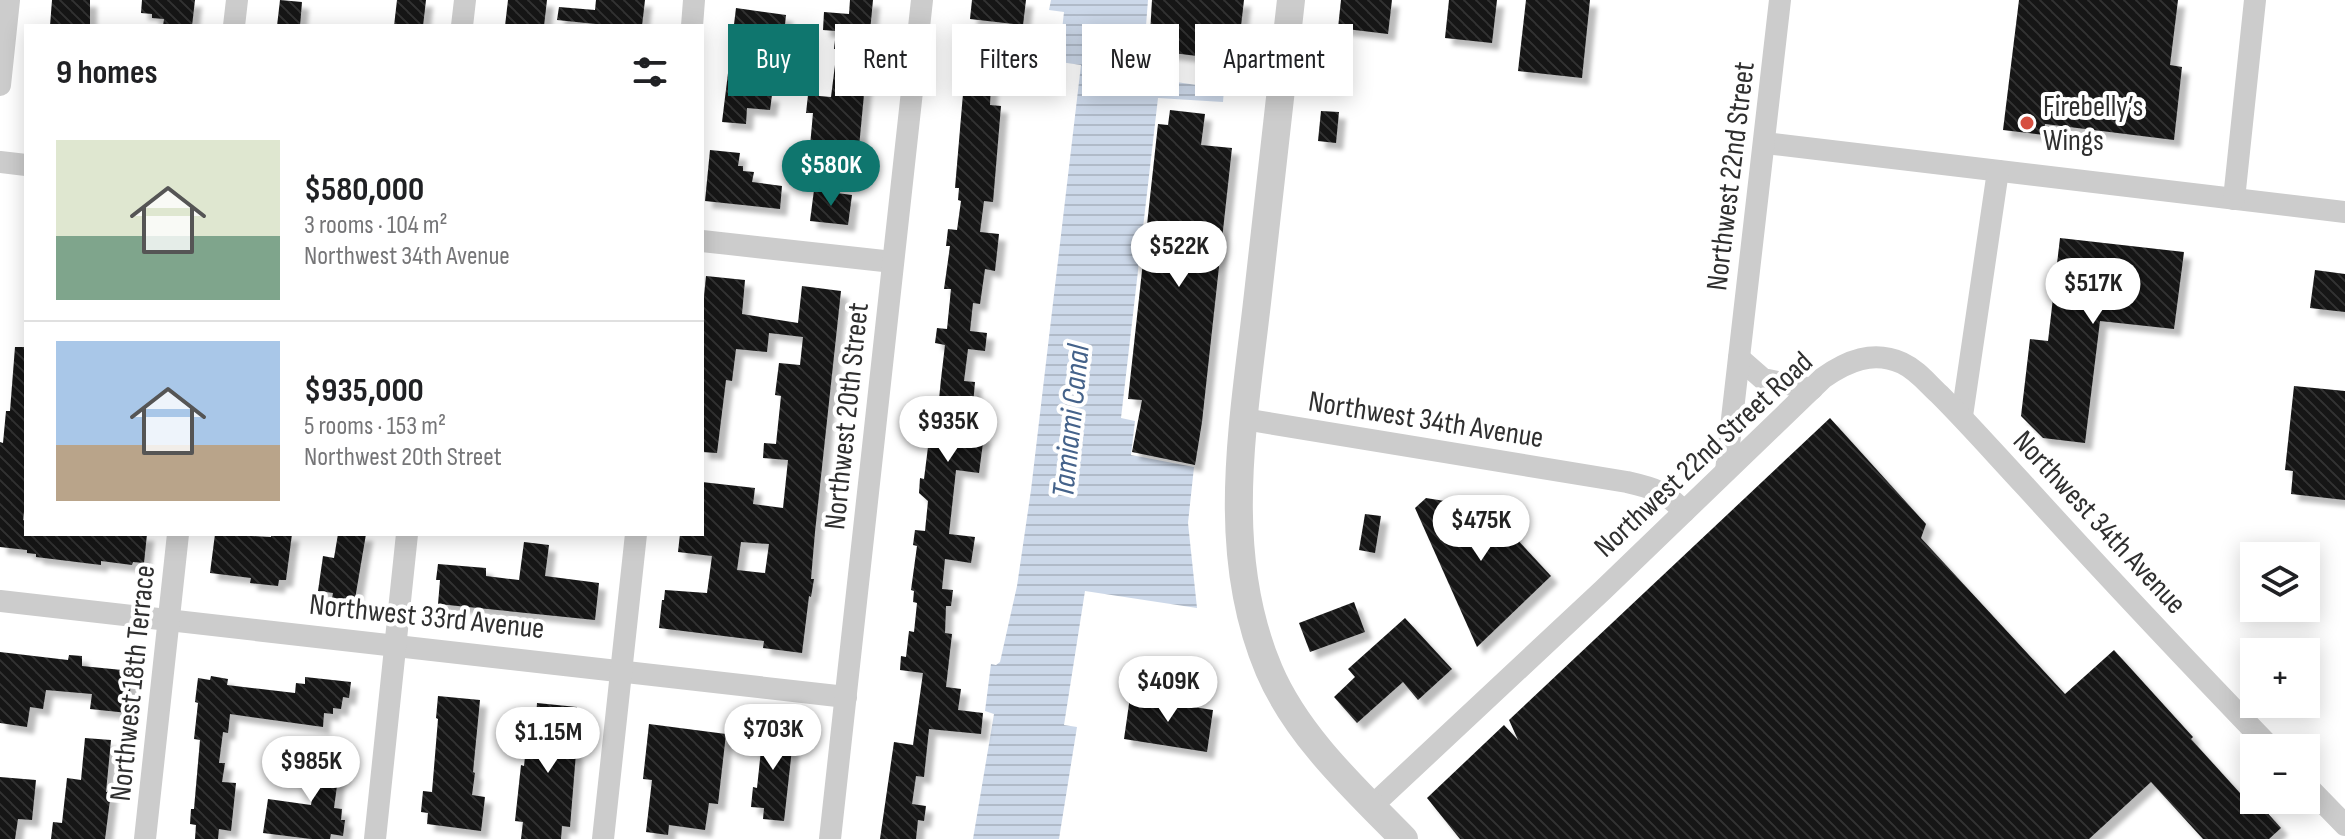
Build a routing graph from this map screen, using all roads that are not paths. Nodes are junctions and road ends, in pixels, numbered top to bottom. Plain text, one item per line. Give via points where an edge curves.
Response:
1 (9, 0) edge
2 (237, 0) edge
3 (465, 0) edge
4 (694, 0) edge
5 (922, 0) edge
6 (1291, 0) edge
7 (1780, 0) edge
8 (2255, 0) edge
9 (234, 24) edge
10 (462, 24) edge
11 (692, 24) edge
12 (0, 85) edge
13 (1765, 143) junction
14 (0, 162) edge
15 (24, 165) edge
16 (1998, 171) junction
17 (2234, 199) junction
18 (2345, 212) edge
19 (704, 241) edge
20 (893, 262) junction
21 (1873, 357) joint
22 (1739, 358) junction
23 (1812, 389) junction
24 (1962, 416) junction
25 (1244, 419) junction
26 (1726, 471) junction
27 (1684, 512) junction
28 (178, 536) edge
29 (407, 536) edge
30 (636, 536) edge
31 (0, 601) edge
32 (169, 621) junction
33 (395, 646) junction
34 (621, 671) junction
35 (846, 697) junction
36 (2258, 734) edge
37 (2320, 799) edge
38 (1372, 806) junction
39 (2345, 825) edge
40 (145, 839) edge
41 (375, 839) edge
42 (603, 839) edge
43 (830, 839) edge
44 (1404, 839) edge

1 - 12 street
2 - 9 street
3 - 10 street
4 - 11 street
5 - 20 street, Northwest 20th Street
6 - 25 street
7 - 13 street, Northwest 22nd Street
8 - 17 street
13 - 16 street
13 - 22 street, Northwest 22nd Street
14 - 15 street
16 - 17 street
16 - 24 street
17 - 18 street
19 - 20 street
20 - 35 street, Northwest 20th Street
21 - 23 street, Northwest 22nd Street Road via 1840,366
21 - 24 street, Northwest 34th Avenue via 1914,370
22 - 23 street via 1763,379
22 - 26 street, Northwest 22nd Street
23 - 26 street, Northwest 22nd Street Road
24 - 36 street, Northwest 34th Avenue
25 - 27 street, Northwest 34th Avenue via 1636,484 1661,491
25 - 38 street via 1238,539 1258,642 1270,674 1303,727
26 - 27 street, Northwest 22nd Street Road
27 - 38 street, Northwest 22nd Street Road
28 - 32 street, Northwest 18th Terrace
29 - 33 street
30 - 34 street
31 - 32 street, Northwest 33rd Avenue
32 - 33 street, Northwest 33rd Avenue
32 - 40 street, Northwest 18th Terrace
33 - 34 street, Northwest 33rd Avenue
33 - 41 street
34 - 35 street, Northwest 33rd Avenue
34 - 42 street
35 - 43 street, Northwest 20th Street
37 - 39 street
38 - 44 street

